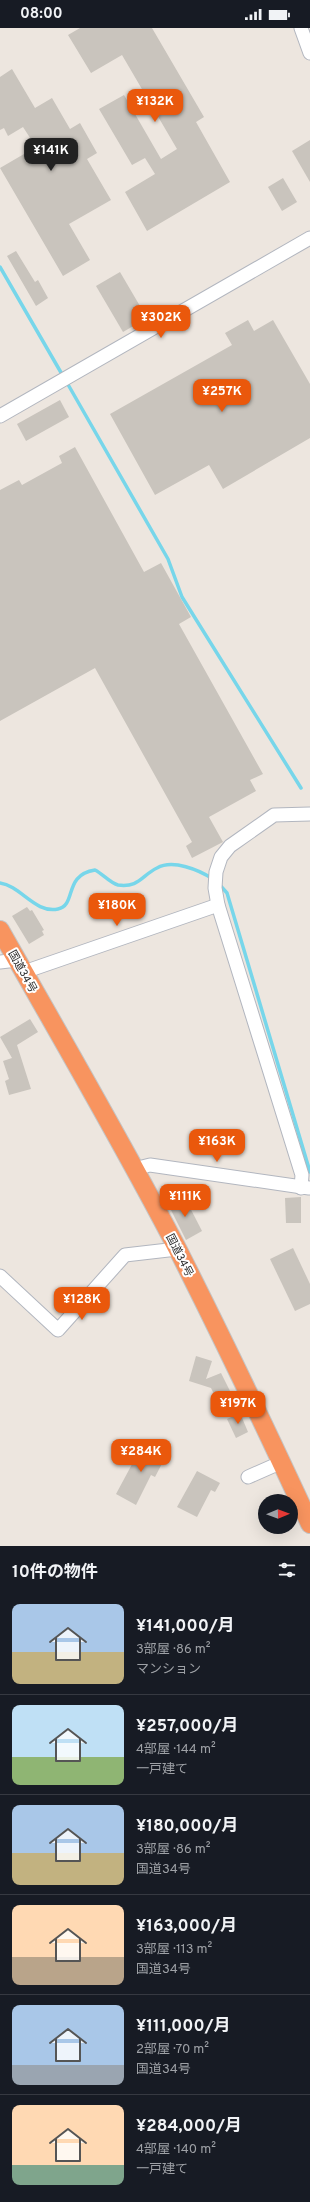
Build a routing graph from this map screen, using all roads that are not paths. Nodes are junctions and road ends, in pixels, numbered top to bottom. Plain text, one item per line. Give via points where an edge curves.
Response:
1 (301, 28) edge
2 (310, 53) edge
3 (310, 238) edge
4 (0, 416) edge
5 (310, 814) edge
6 (218, 905) junction
7 (0, 930) edge
8 (13, 965) edge
9 (134, 1169) junction
10 (306, 1188) edge
11 (177, 1248) junction
12 (0, 1276) edge
13 (282, 1462) junction
14 (248, 1477) dead end
15 (304, 1498) edge
16 (310, 1524) edge

1 - 2 street
3 - 4 street
5 - 6 street via 274,815 230,846 221,857 216,872
6 - 8 street
6 - 10 street
7 - 8 highway, 国道34号
8 - 9 highway, 国道34号
9 - 10 street via 150,1166
9 - 11 highway, 国道34号
11 - 12 street via 125,1255 58,1330
11 - 13 highway, 国道34号
13 - 14 street
13 - 15 highway, 国道34号
15 - 16 highway, 国道34号

